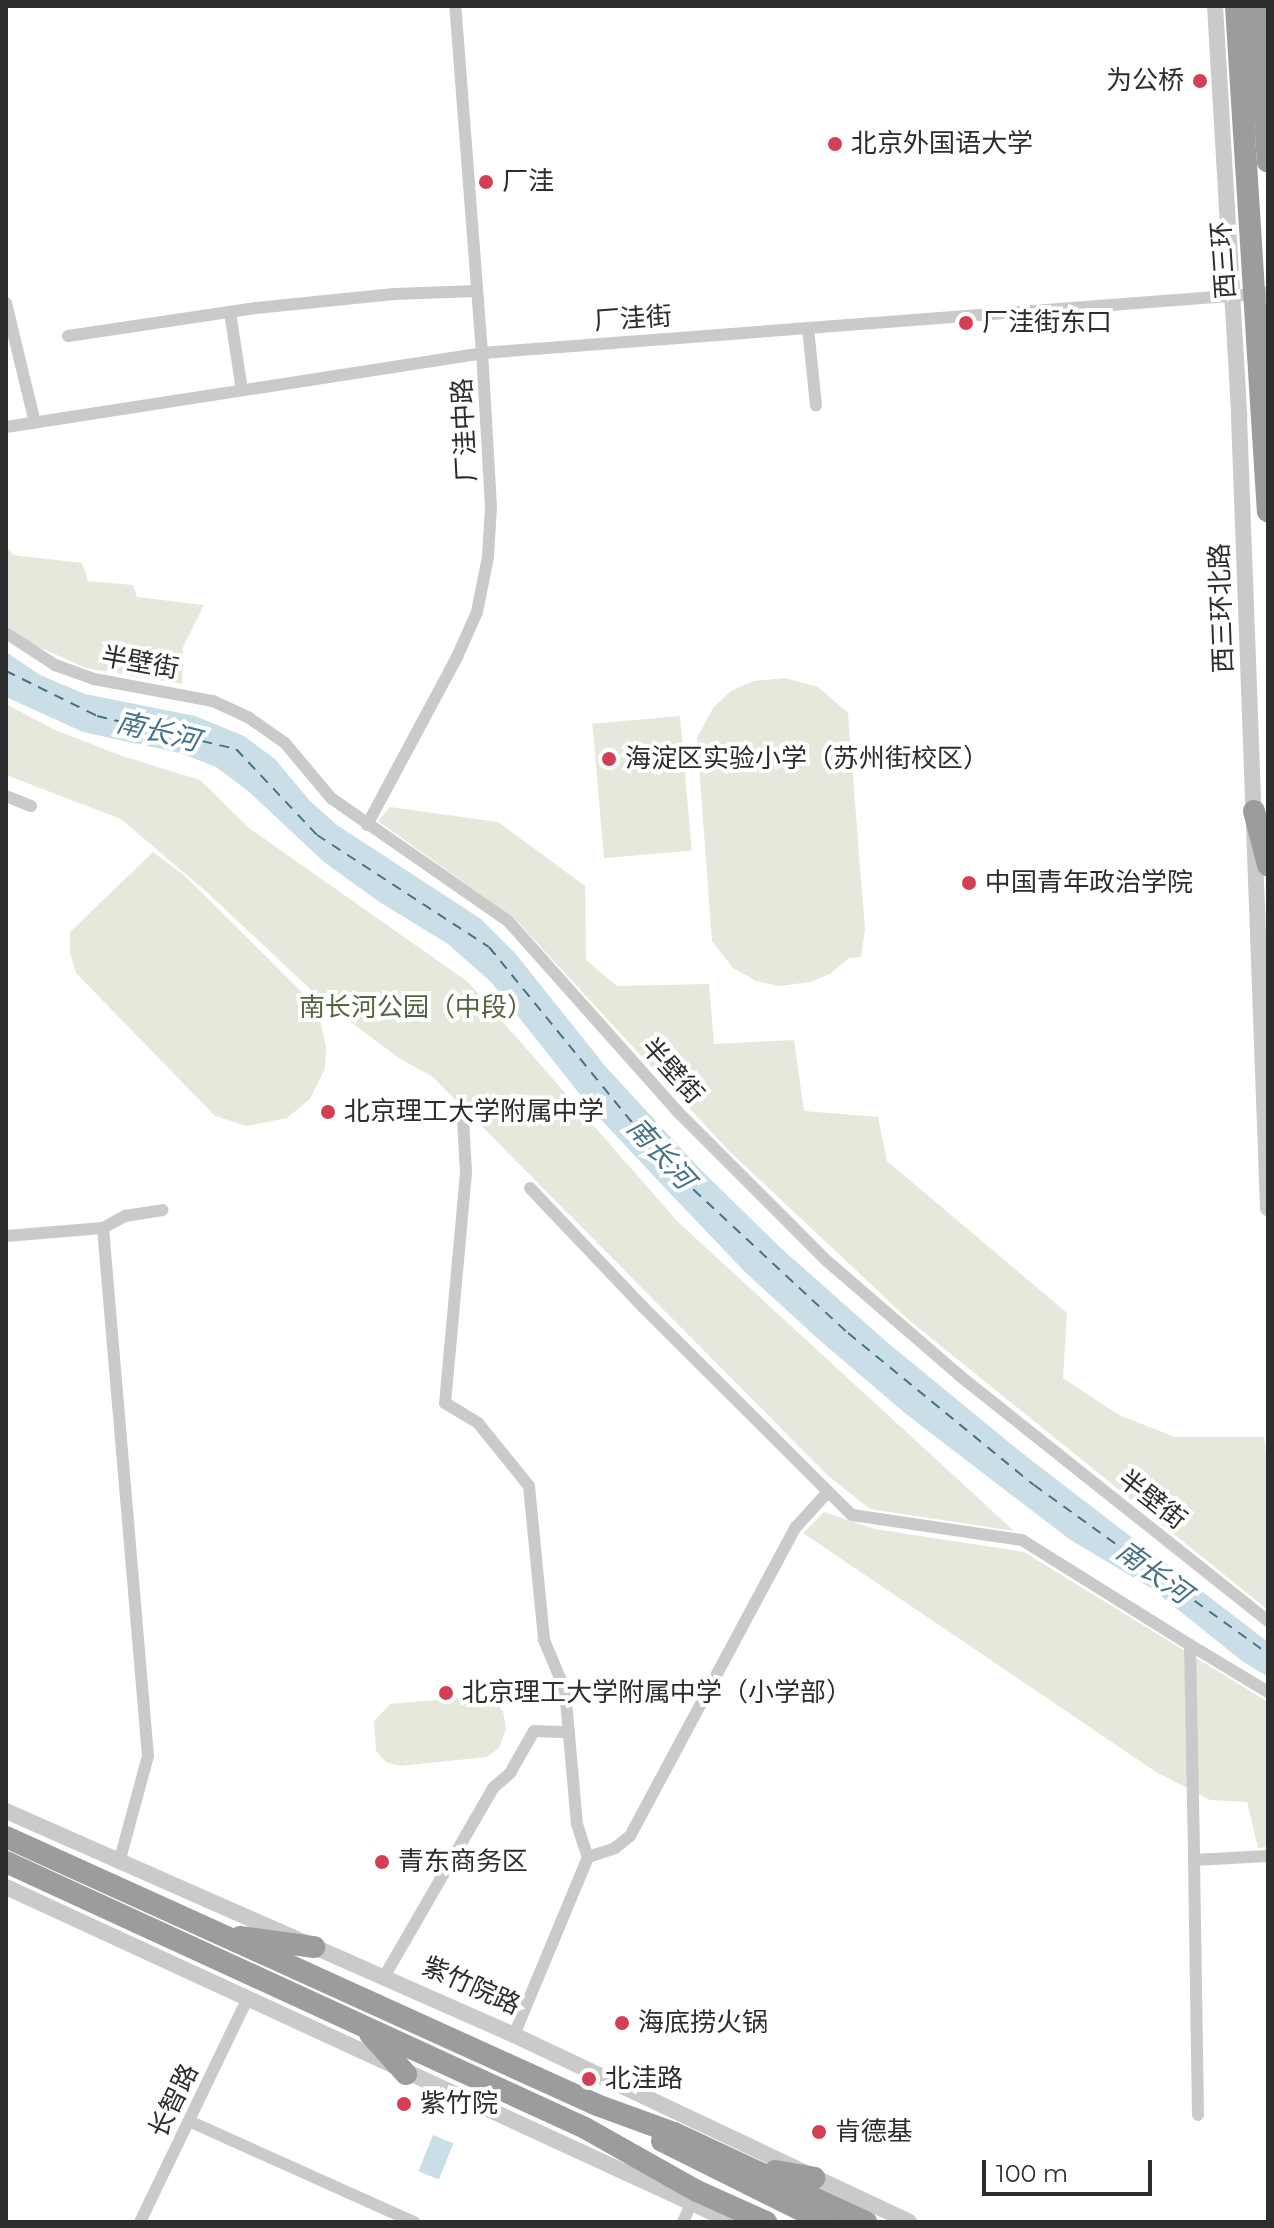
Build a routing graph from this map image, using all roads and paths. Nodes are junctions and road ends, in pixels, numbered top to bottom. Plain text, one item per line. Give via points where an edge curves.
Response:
1 (455, 6) edge
2 (1215, 6) edge
3 (1236, 6) edge
4 (1257, 6) edge
5 (1268, 162) edge
6 (477, 291) junction
7 (1268, 293) edge
8 (1232, 296) junction
9 (6, 303) edge
10 (230, 312) junction
11 (808, 328) junction
12 (68, 336) dead end
13 (482, 353) junction
14 (242, 390) junction
15 (816, 406) dead end
16 (35, 423) junction
17 (6, 427) edge
18 (1268, 511) edge
19 (6, 633) edge
20 (6, 796) edge
21 (31, 806) dead end
22 (1254, 811) junction
23 (367, 825) junction
24 (1268, 865) edge
25 (463, 1118) dead end
26 (530, 1188) dead end
27 (1268, 1208) edge
28 (163, 1210) dead end
29 (103, 1228) junction
30 (6, 1236) edge
31 (827, 1493) junction
32 (1268, 1621) edge
33 (1190, 1645) junction
34 (1268, 1692) edge
35 (569, 1732) junction
36 (6, 1811) edge
37 (6, 1837) edge
38 (1268, 1856) edge
39 (588, 1857) junction
40 (1194, 1860) junction
41 (6, 1862) edge
42 (119, 1863) junction
43 (6, 1887) edge
44 (215, 1934) junction
45 (314, 1947) junction
46 (384, 1977) junction
47 (247, 2000) junction
48 (361, 2025) junction
49 (514, 2035) junction
50 (406, 2074) junction
51 (1198, 2115) dead end
52 (189, 2121) junction
53 (585, 2128) junction
54 (817, 2180) junction
55 (647, 2182) joint
56 (746, 2183) junction
57 (694, 2196) junction
58 (140, 2222) edge
59 (414, 2222) edge
60 (683, 2222) edge
61 (733, 2222) edge
62 (766, 2222) edge
63 (801, 2222) edge
64 (825, 2222) edge
65 (866, 2222) edge
66 (874, 2222) edge
67 (909, 2222) edge

1 - 6 street, 厂洼中路
2 - 8 street, 西三环北路
3 - 18 highway, 西三环, bridge
4 - 5 highway
6 - 10 street via 394,294
6 - 13 street, 厂洼中路
7 - 8 street, 厂洼街
8 - 11 street, 厂洼街
8 - 22 street, 西三环北路
9 - 16 street
10 - 12 street
10 - 14 street
11 - 13 street, 厂洼街
11 - 15 street
13 - 14 street, 厂洼街
13 - 23 street, 厂洼中路 via 491,507 477,612
14 - 16 street, 厂洼街
16 - 17 street, 厂洼街
19 - 23 street, 半壁街 via 55,665 94,679 192,695 248,717 285,743 331,798
20 - 21 street
22 - 24 highway
22 - 27 street, 西三环北路
23 - 32 street, 半壁街 via 508,921 677,1111 827,1261 960,1376
25 - 35 street via 466,1173 445,1403 478,1423 529,1486 544,1640 565,1690
26 - 31 street
28 - 29 street via 125,1216
29 - 30 street
29 - 42 street via 148,1756
31 - 33 street via 852,1515 1022,1540
31 - 39 street via 796,1527 630,1836 615,1848
33 - 34 street
33 - 40 street
35 - 39 street via 577,1824
35 - 46 street via 534,1731 510,1773 493,1788
36 - 42 street, 紫竹院路
37 - 44 highway
38 - 40 street
39 - 49 street
40 - 51 street
41 - 48 highway
42 - 45 street, 紫竹院路
43 - 47 street
44 - 45 highway
44 - 56 highway via 597,2105 674,2133
45 - 46 street, 紫竹院路
46 - 49 street, 紫竹院路
47 - 50 street
47 - 52 street, 长智路
48 - 50 highway
48 - 53 highway
49 - 54 street, 紫竹院路
50 - 55 street
52 - 58 street, 长智路
52 - 59 street
53 - 56 highway via 691,2169
53 - 57 highway
54 - 56 highway
54 - 66 highway
54 - 67 street, 紫竹院路
55 - 57 highway
56 - 63 highway
56 - 64 highway
56 - 65 highway
57 - 60 street
57 - 61 street
57 - 62 highway

